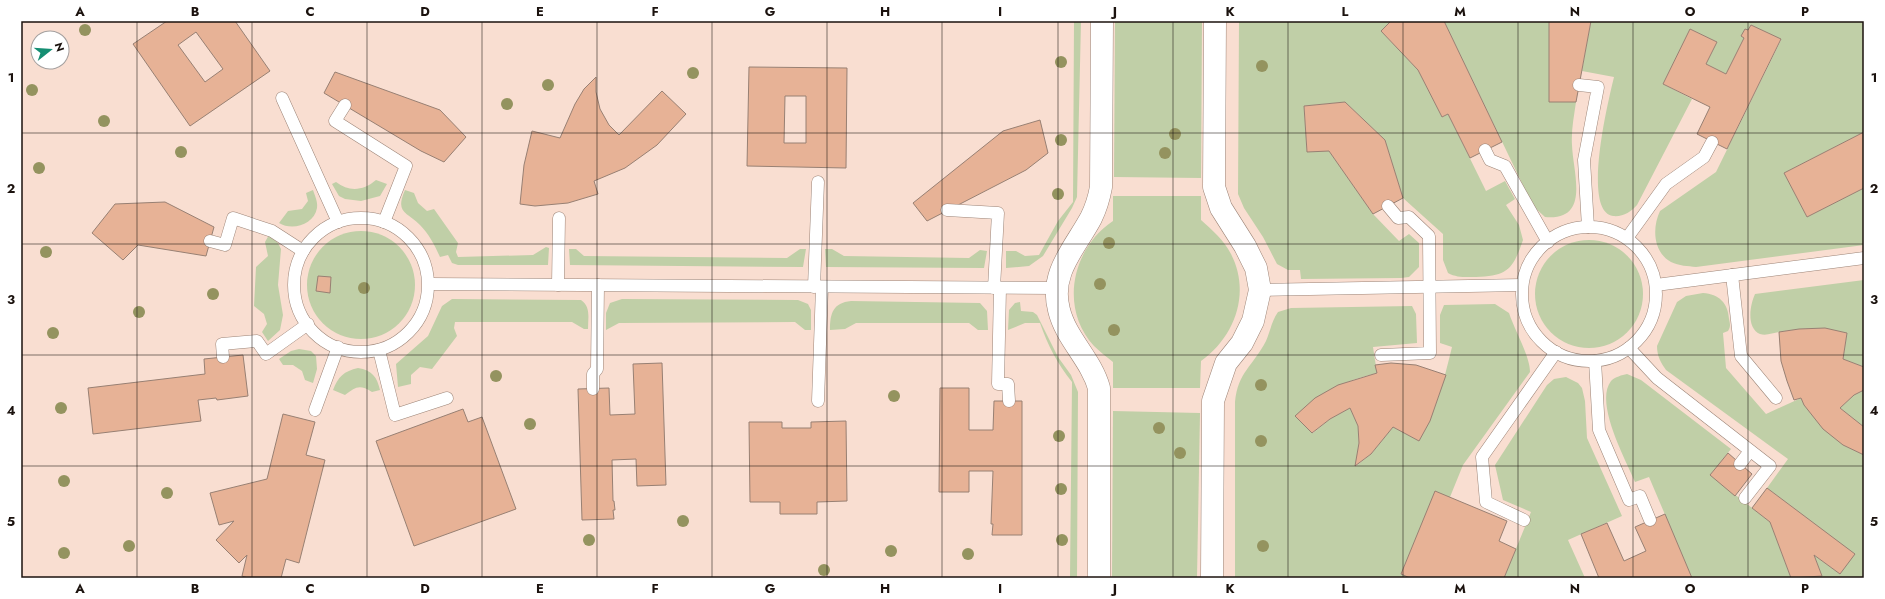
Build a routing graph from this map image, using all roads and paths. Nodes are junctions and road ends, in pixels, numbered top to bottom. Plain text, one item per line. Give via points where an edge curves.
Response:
1 (1102, 21) edge
2 (1215, 21) edge
3 (1579, 84) dead end
4 (282, 98) dead end
5 (345, 106) dead end
6 (1712, 142) dead end
7 (1485, 150) dead end
8 (818, 182) dead end
9 (1388, 206) dead end
10 (948, 210) dead end
11 (559, 218) dead end
12 (338, 222) junction
13 (384, 222) junction
14 (1588, 227) junction
15 (1627, 238) junction
16 (210, 241) dead end
17 (1548, 242) junction
18 (303, 251) junction
19 (1864, 258) edge
20 (1732, 275) junction
21 (429, 284) junction
22 (558, 285) junction
23 (598, 285) junction
24 (1522, 285) junction
25 (1656, 285) junction
26 (818, 287) junction
27 (1429, 287) junction
28 (997, 288) junction
29 (1056, 288) junction
30 (1260, 290) junction
31 (308, 324) junction
32 (338, 347) junction
33 (1629, 348) junction
34 (379, 350) junction
35 (1556, 352) junction
36 (1381, 355) dead end
37 (223, 357) dead end
38 (1595, 361) junction
39 (593, 388) dead end
40 (447, 398) dead end
41 (1776, 398) dead end
42 (818, 401) dead end
43 (1008, 401) dead end
44 (314, 410) dead end
45 (1750, 451) junction
46 (1740, 464) dead end
47 (1745, 498) dead end
48 (1524, 520) dead end
49 (1650, 520) dead end
50 (1099, 578) edge
51 (1212, 578) edge

1 - 29 street via 1098,202 1064,263
2 - 30 street via 1214,187 1221,208 1256,268
3 - 14 lane via 1598,88 1584,160
4 - 12 lane
5 - 13 lane via 335,121 406,166
6 - 15 lane via 1704,157 1666,184
7 - 17 lane via 1490,160 1505,166
8 - 26 lane
9 - 27 lane via 1398,218 1409,217 1429,236
10 - 28 lane via 998,213
11 - 22 lane
12 - 13 lane via 361,217
12 - 18 lane via 314,237
13 - 21 lane via 408,237 419,251 426,267
14 - 15 lane via 1611,231
14 - 17 lane via 1560,234
15 - 25 lane via 1640,250 1650,265
16 - 18 lane via 225,245 233,218 272,231
17 - 24 lane via 1534,256
18 - 31 lane via 296,267 294,285 296,302
19 - 20 lane
20 - 25 lane
20 - 41 lane via 1741,356
21 - 22 lane
21 - 34 lane via 426,302 409,332 395,343
22 - 23 lane
23 - 26 lane
23 - 39 lane via 597,369 593,374
24 - 27 lane
24 - 35 lane via 1523,307 1529,323 1538,338
25 - 33 lane via 1653,316 1645,332
26 - 28 lane
26 - 42 lane
27 - 30 lane
27 - 36 lane via 1430,353
28 - 29 lane
28 - 43 lane via 998,384 1008,384
29 - 50 street via 1058,310 1070,335 1096,375 1099,388
30 - 51 street via 1253,321 1242,343 1226,363 1213,401
31 - 32 lane via 323,340
31 - 37 lane via 266,354 257,341 222,344
32 - 34 lane via 361,352
32 - 44 lane
33 - 38 lane via 1618,355
33 - 45 lane via 1656,378
34 - 40 lane via 395,415
35 - 38 lane via 1568,358
35 - 48 lane via 1482,458 1486,502
38 - 49 lane via 1599,430 1629,500 1640,496
45 - 46 lane
45 - 47 lane via 1770,466

